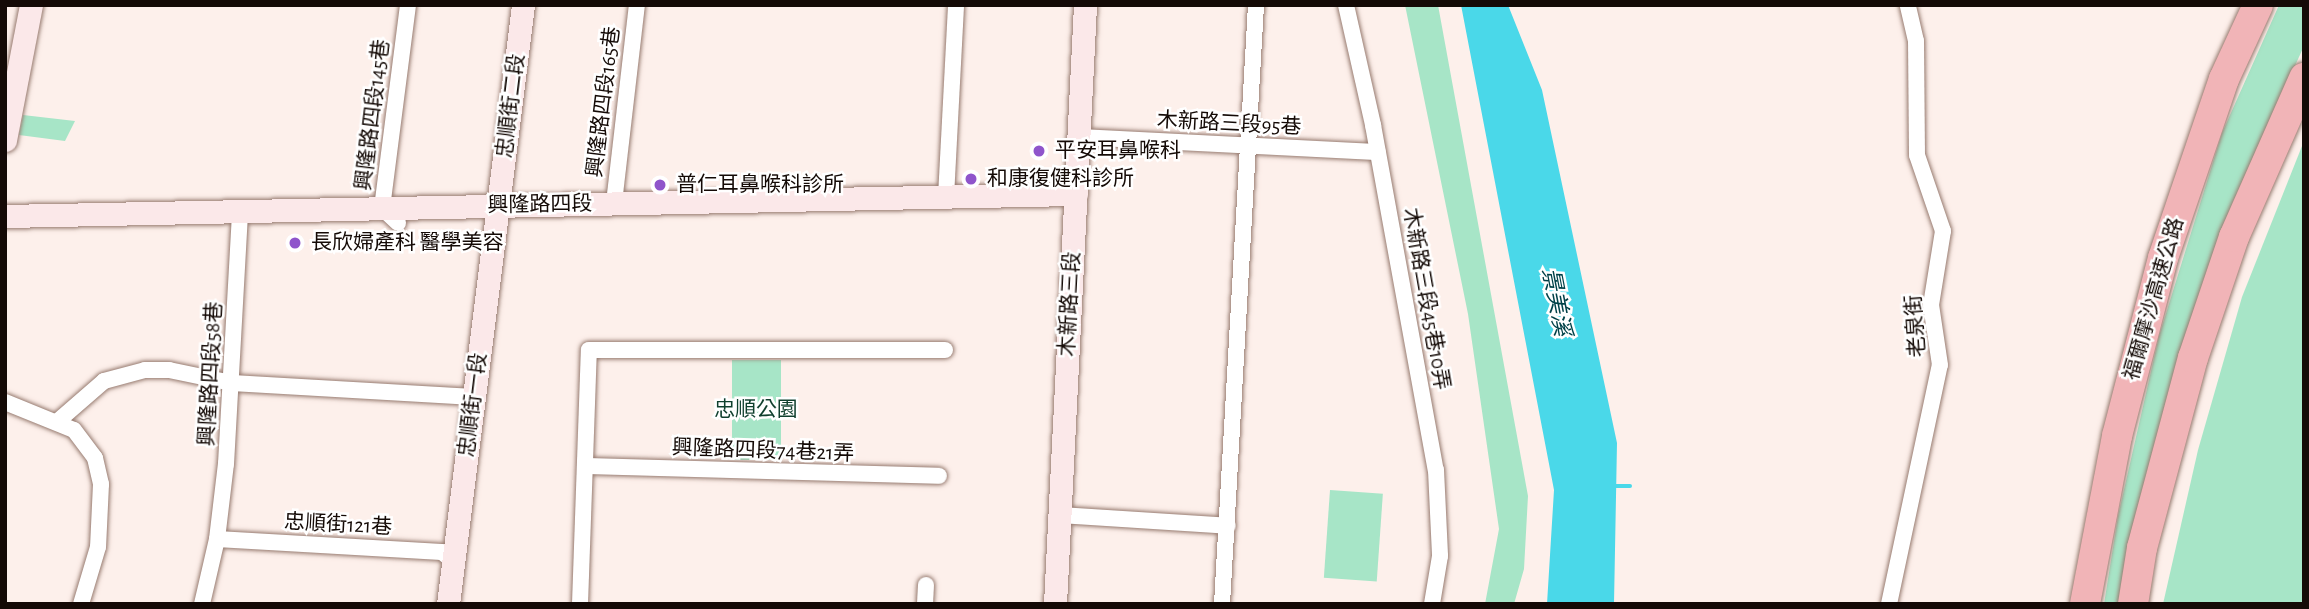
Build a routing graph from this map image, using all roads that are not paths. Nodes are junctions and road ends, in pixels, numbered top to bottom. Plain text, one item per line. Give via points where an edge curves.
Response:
1 (32, 5) edge
2 (408, 5) edge
3 (523, 5) edge
4 (637, 5) edge
5 (956, 5) edge
6 (1085, 5) edge
7 (1256, 5) edge
8 (1346, 5) edge
9 (1908, 5) edge
10 (2259, 5) edge
11 (2304, 78) edge
12 (1079, 137) junction
13 (5, 140) edge
14 (1250, 146) junction
15 (1378, 152) junction
16 (946, 197) junction
17 (1075, 201) junction
18 (614, 203) junction
19 (498, 213) junction
20 (5, 216) edge
21 (390, 216) junction
22 (240, 218) junction
23 (5, 230) edge
24 (945, 350) dead end
25 (232, 383) junction
26 (474, 397) junction
27 (5, 402) edge
28 (58, 421) junction
29 (586, 467) junction
30 (939, 475) dead end
31 (1060, 515) junction
32 (1228, 526) junction
33 (217, 539) junction
34 (453, 561) junction
35 (926, 585) dead end
36 (81, 604) edge
37 (202, 604) edge
38 (448, 604) edge
39 (580, 604) edge
40 (925, 604) edge
41 (1055, 604) edge
42 (1222, 604) edge
43 (1432, 604) edge
44 (1889, 604) edge
45 (2085, 604) edge
46 (2133, 604) edge

1 - 13 main road
2 - 21 street, 興隆路四段145巷
3 - 19 main road, 忠順街二段
4 - 18 street, 興隆路四段165巷
5 - 16 street
6 - 12 main road, 木新路三段
7 - 14 street
8 - 15 street, 木新路三段45巷10弄
9 - 44 street, 老泉街 via 1916,41 1917,155 1943,231 1931,305 1940,365
10 - 45 highway, 福爾摩沙高速公路 via 2224,79 2163,258 2117,436
11 - 46 highway via 2234,237 2193,358 2142,548
12 - 14 street, 木新路三段95巷
12 - 17 main road, 木新路三段
14 - 15 street, 木新路三段95巷
14 - 32 street
15 - 43 street, 木新路三段45巷10弄 via 1436,470 1440,556
16 - 17 main road, 興隆路四段
16 - 18 main road, 興隆路四段
17 - 19 main road, 興隆路四段
17 - 31 main road, 木新路三段
18 - 19 main road, 興隆路四段
19 - 21 main road, 興隆路四段
19 - 26 main road, 忠順街一段
20 - 22 main road, 興隆路四段
21 - 22 main road, 興隆路四段
22 - 23 main road, 興隆路四段
22 - 25 street, 興隆路四段58巷
24 - 29 street via 589,350
25 - 26 street
25 - 28 street via 169,370 128,373 90,389
25 - 33 street, 興隆路四段58巷
26 - 34 main road, 忠順街一段
27 - 28 street
28 - 36 street via 88,443 101,484 98,547
29 - 30 street, 興隆路四段74巷21弄
29 - 39 street
31 - 32 street
31 - 41 main road, 木新路三段
32 - 42 street
33 - 34 street, 忠順街121巷 via 442,552
33 - 37 street, 興隆路四段58巷
34 - 38 main road, 忠順街一段
35 - 40 street

